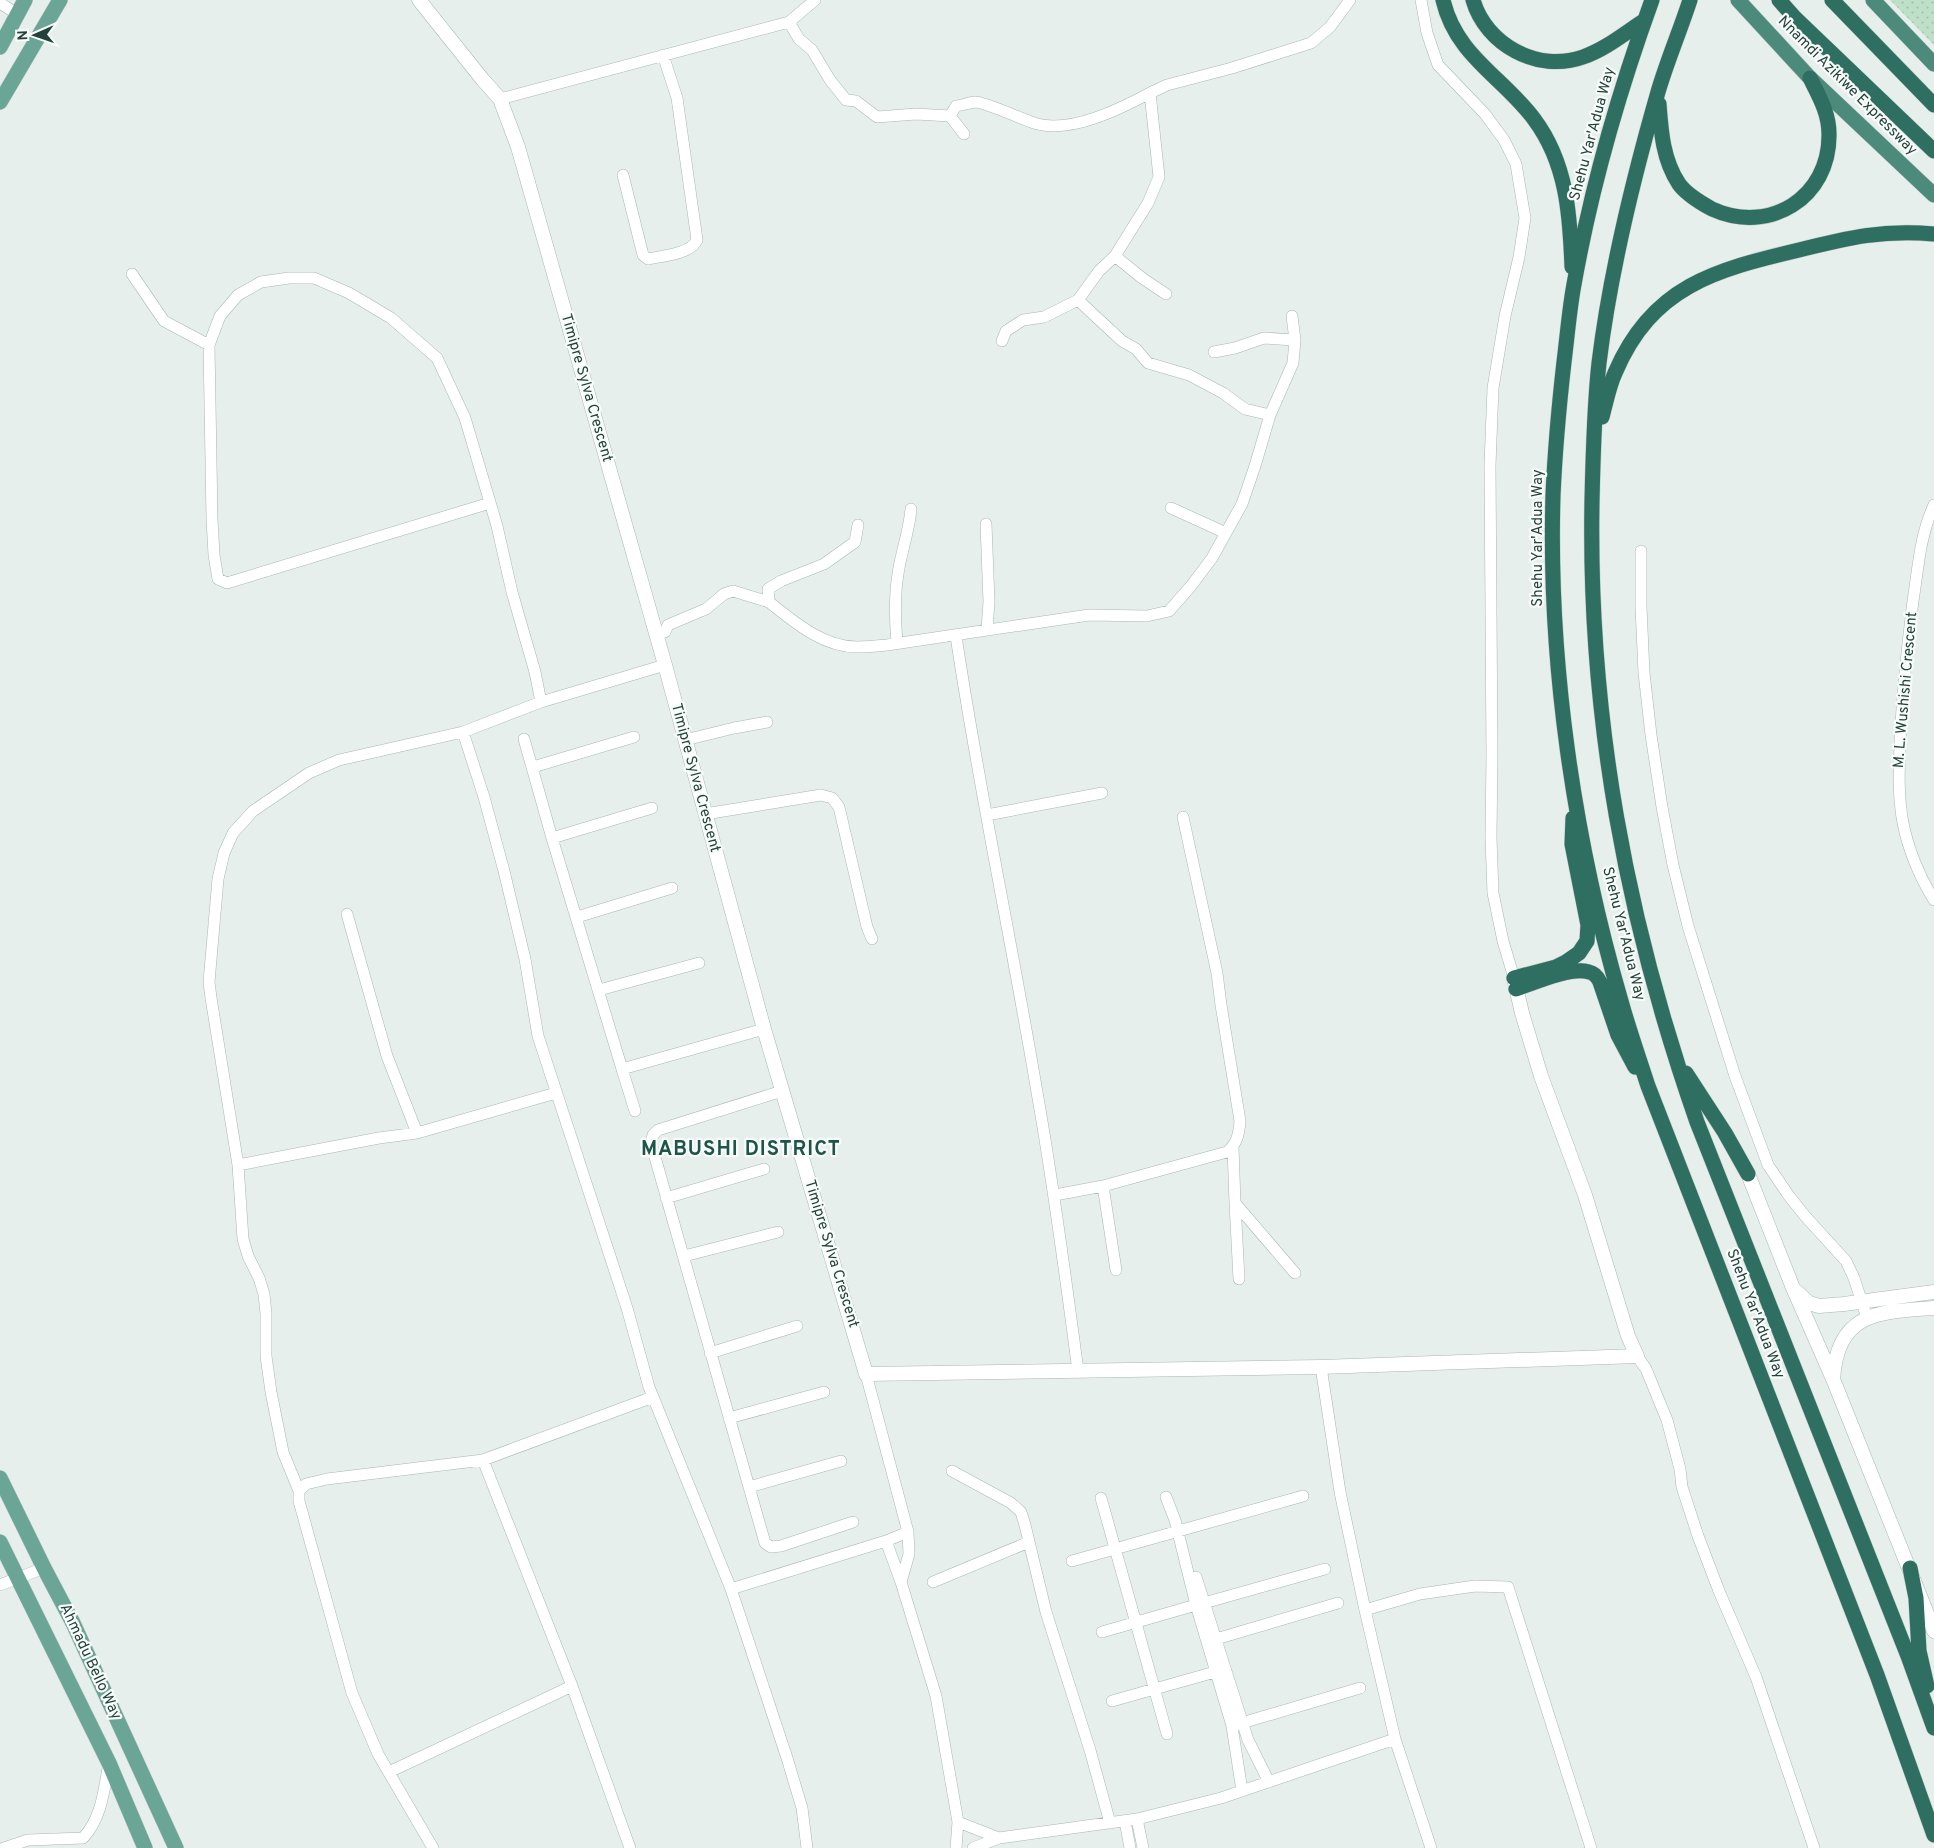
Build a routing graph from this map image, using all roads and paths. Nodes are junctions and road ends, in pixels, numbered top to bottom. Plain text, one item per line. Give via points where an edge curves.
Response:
1 (25, 0) edge
2 (60, 0) edge
3 (419, 0) edge
4 (815, 0) edge
5 (1350, 0) edge
6 (1420, 0) edge
7 (1443, 0) edge
8 (1473, 0) edge
9 (1652, 0) edge
10 (1690, 0) edge
11 (1738, 0) edge
12 (1779, 0) edge
13 (1832, 0) edge
14 (1873, 0) edge
15 (0, 3) edge
16 (17, 14) junction
17 (1645, 20) junction
18 (789, 22) junction
19 (0, 47) edge
20 (663, 55) junction
21 (1934, 64) edge
22 (1810, 78) junction
23 (1658, 91) junction
24 (1150, 93) junction
25 (500, 99) junction
26 (0, 102) edge
27 (1934, 104) edge
28 (950, 116) junction
29 (964, 134) dead end
30 (1934, 151) edge
31 (623, 175) dead end
32 (1934, 195) edge
33 (1934, 234) edge
34 (1115, 256) junction
35 (132, 274) dead end
36 (1573, 291) junction
37 (1166, 294) dead end
38 (1078, 300) junction
39 (1292, 316) dead end
40 (1002, 340) dead end
41 (1295, 340) junction
42 (209, 345) junction
43 (1214, 352) dead end
44 (1270, 415) junction
45 (1594, 447) junction
46 (490, 503) junction
47 (1934, 505) edge
48 (1171, 508) dead end
49 (911, 510) dead end
50 (986, 524) dead end
51 (858, 525) dead end
52 (1226, 533) junction
53 (1641, 551) dead end
54 (769, 602) junction
55 (987, 629) junction
56 (656, 634) junction
57 (956, 636) junction
58 (897, 643) junction
59 (665, 665) junction
60 (541, 702) junction
61 (767, 722) dead end
62 (463, 732) junction
63 (634, 738) dead end
64 (524, 739) dead end
65 (685, 740) junction
66 (533, 767) junction
67 (1574, 791) junction
68 (1102, 793) dead end
69 (652, 808) dead end
70 (705, 814) junction
71 (987, 815) junction
72 (1183, 817) dead end
73 (552, 838) junction
74 (672, 888) dead end
75 (1934, 900) edge
76 (347, 914) dead end
77 (577, 918) junction
78 (872, 939) dead end
79 (699, 963) dead end
80 (1515, 983) junction
81 (599, 990) junction
82 (764, 1029) junction
83 (1672, 1050) junction
84 (622, 1069) junction
85 (1648, 1086) junction
86 (782, 1091) junction
87 (556, 1093) junction
88 (635, 1110) dead end
89 (417, 1133) junction
90 (1233, 1147) junction
91 (238, 1165) junction
92 (764, 1169) dead end
93 (1748, 1174) joint
94 (1104, 1186) junction
95 (1055, 1195) junction
96 (666, 1198) junction
97 (1235, 1204) junction
98 (778, 1232) dead end
99 (684, 1256) junction
100 (1116, 1270) dead end
101 (1295, 1273) dead end
102 (1239, 1279) dead end
103 (1793, 1288) junction
104 (1934, 1292) edge
105 (1863, 1302) junction
106 (1934, 1308) edge
107 (1868, 1318) junction
108 (798, 1326) dead end
109 (710, 1353) junction
110 (1637, 1356) junction
111 (1321, 1367) junction
112 (1078, 1371) junction
113 (866, 1374) junction
114 (1833, 1379) junction
115 (824, 1392) dead end
116 (653, 1397) junction
117 (729, 1418) junction
118 (483, 1460) junction
119 (841, 1461) dead end
120 (952, 1471) dead end
121 (0, 1478) edge
122 (749, 1487) junction
123 (299, 1491) junction
124 (1303, 1496) dead end
125 (1166, 1497) dead end
126 (1101, 1498) dead end
127 (853, 1522) dead end
128 (1178, 1527) junction
129 (908, 1532) junction
130 (886, 1541) junction
131 (0, 1542) edge
132 (1029, 1542) junction
133 (1115, 1549) junction
134 (1072, 1561) dead end
135 (44, 1568) junction
136 (1910, 1568) junction
137 (1326, 1569) dead end
138 (18, 1577) junction
139 (901, 1582) junction
140 (933, 1582) dead end
141 (1, 1586) edge
142 (731, 1589) junction
143 (1338, 1603) dead end
144 (1200, 1604) junction
145 (1365, 1610) junction
146 (1137, 1622) junction
147 (1934, 1631) edge
148 (1102, 1632) dead end
149 (1216, 1639) junction
150 (1215, 1672) junction
151 (572, 1686) junction
152 (1360, 1688) dead end
153 (1154, 1689) junction
154 (1112, 1701) dead end
155 (1934, 1722) edge
156 (1237, 1724) junction
157 (1934, 1728) edge
158 (1167, 1734) dead end
159 (1395, 1739) junction
160 (109, 1763) junction
161 (388, 1772) junction
162 (1269, 1782) junction
163 (1242, 1791) junction
164 (1137, 1819) junction
165 (1125, 1821) junction
166 (958, 1822) junction
167 (1110, 1823) junction
168 (1934, 1835) edge
169 (1000, 1838) junction
170 (4, 1848) edge
171 (145, 1848) edge
172 (176, 1848) edge
173 (433, 1848) edge
174 (630, 1848) edge
175 (807, 1848) edge
176 (956, 1848) edge
177 (973, 1848) edge
178 (1130, 1848) edge
179 (1143, 1848) edge
180 (1431, 1848) edge
181 (1591, 1848) edge
182 (1814, 1848) edge

1 - 16 main road
2 - 26 main road
3 - 25 street, Timipre Sylva Crescent
4 - 18 street
5 - 24 street via 1330,27 1312,43 1167,84
6 - 80 street via 1438,65 1484,114 1504,140 1516,164 1525,218 1492,388 1490,465 1493,893
7 - 36 highway via 1459,39 1483,68 1513,94 1535,120 1549,145 1563,178 1570,217
8 - 17 highway via 1492,35 1514,51 1536,60 1560,62 1581,58 1603,48
9 - 17 highway, Shehu Yar'Adua Way
10 - 23 highway, Shehu Yar'Adua Way
11 - 22 highway, Nnamdi Azikiwe Expressway
12 - 30 highway, Nnamdi Azikiwe Expressway
13 - 27 highway
14 - 21 highway
15 - 16 street
16 - 19 main road
17 - 36 highway, Shehu Yar'Adua Way via 1604,152
18 - 20 street
18 - 28 street via 846,100 856,101 877,118 916,114
20 - 25 street
20 - 31 street via 677,98 697,240 695,245 689,250 648,259 644,255
22 - 23 highway via 1826,110 1829,135 1825,162 1815,183 1799,201 1774,214 1749,218 1722,213 1700,203 1680,185 1662,142
22 - 32 highway, Nnamdi Azikiwe Expressway
23 - 45 highway, Shehu Yar'Adua Way via 1609,298 1599,364
24 - 28 street via 1126,106 1079,123 1058,126 1037,124 977,102 956,106
24 - 34 street via 1159,177 1148,204
25 - 56 street, Timipre Sylva Crescent via 518,147
28 - 29 street
33 - 45 highway via 1906,231 1844,239 1732,267 1681,290 1656,311 1627,348 1614,374
34 - 37 street
34 - 38 street
35 - 42 street via 164,321
36 - 67 highway, Shehu Yar'Adua Way via 1558,416 1553,505 1558,659
38 - 40 street via 1044,317 1023,320 1006,331
38 - 44 street via 1148,363 1189,375 1245,408
39 - 41 street
41 - 43 street via 1264,338
41 - 44 street via 1293,363
42 - 46 street via 220,316 238,296 262,282 314,278 349,293 391,318 436,358 465,418
42 - 46 street via 212,519 218,579 227,583
44 - 52 street via 1242,504
45 - 83 highway, Shehu Yar'Adua Way via 1592,590 1605,749 1632,900
46 - 60 street
47 - 75 street, M. L. Wushishi Crescent via 1919,561 1909,630 1901,706 1899,788 1903,824 1913,857
48 - 52 street
49 - 58 street via 894,605
50 - 55 street
51 - 54 street via 855,542 824,564 781,580 768,589
52 - 55 street via 1207,565 1168,611 1147,616 1089,615
53 - 105 street via 1644,664 1651,734 1673,865 1688,926 1735,1076 1768,1165 1805,1216 1846,1261
54 - 56 street via 733,592 724,594 706,609 668,625 664,632
54 - 58 street via 806,629 833,643 855,647
55 - 57 street
56 - 59 street, Timipre Sylva Crescent
57 - 58 street
57 - 71 street
59 - 60 street
59 - 65 street, Timipre Sylva Crescent
60 - 62 street
61 - 65 street
62 - 87 street via 504,871 525,959 538,1036
62 - 91 street via 339,760 309,773 253,811 233,833 218,879 209,982
63 - 66 street
64 - 66 street
65 - 70 street, Timipre Sylva Crescent
66 - 73 street
67 - 80 highway via 1572,844 1588,925 1587,941 1579,953 1566,962
67 - 85 highway, Shehu Yar'Adua Way via 1618,992
68 - 71 street
69 - 73 street
70 - 78 street via 821,795 832,798 839,807
70 - 82 street, Timipre Sylva Crescent
71 - 95 street
72 - 90 street via 1217,973 1240,1121
73 - 77 street
74 - 77 street
76 - 89 street via 387,1056
77 - 81 street
79 - 81 street
80 - 85 highway via 1572,971 1590,972 1597,977 1618,1035
80 - 110 street via 1541,1076 1585,1195
81 - 84 street
82 - 84 street
82 - 86 street, Timipre Sylva Crescent
83 - 93 highway
83 - 157 highway, Shehu Yar'Adua Way via 1697,1122
84 - 88 street
85 - 168 highway, Shehu Yar'Adua Way via 1877,1674
86 - 96 street via 653,1134 651,1143
86 - 113 street, Timipre Sylva Crescent
87 - 89 street
87 - 116 street
89 - 91 street
90 - 94 street via 1227,1152
90 - 97 street
91 - 123 street via 243,1239 264,1294 266,1356 282,1452
92 - 96 street
93 - 103 street
94 - 95 street
94 - 100 street
95 - 112 street
96 - 99 street
97 - 101 street
97 - 102 street
98 - 99 street
99 - 109 street
103 - 105 street via 1809,1303 1819,1306
103 - 114 street
104 - 105 street
105 - 107 street
106 - 107 street via 1889,1312
107 - 114 street via 1850,1330 1842,1341 1836,1354
108 - 109 street
109 - 117 street
110 - 111 street
110 - 182 street via 1646,1369 1667,1420 1682,1487 1698,1536 1756,1677
111 - 112 street
111 - 145 street via 1340,1492
112 - 113 street
113 - 129 street, Timipre Sylva Crescent
114 - 136 street
115 - 117 street
116 - 118 street
116 - 142 street
117 - 122 street
118 - 123 street via 327,1479 306,1484
118 - 151 street
119 - 122 street
120 - 132 street via 1011,1503 1021,1512
121 - 135 main road, Ahmadu Bello Way
122 - 127 street via 765,1543 771,1546 781,1546
123 - 161 street via 298,1501 352,1694
124 - 128 street
125 - 128 street
126 - 133 street
128 - 133 street
128 - 144 street
129 - 130 street
129 - 139 street, Timipre Sylva Crescent via 909,1554
130 - 139 street
130 - 142 street
131 - 138 main road, Ahmadu Bello Way
132 - 140 street
132 - 167 street via 1046,1612
133 - 134 street
133 - 146 street
135 - 138 street
135 - 172 main road, Ahmadu Bello Way via 73,1623
136 - 147 street
136 - 155 highway via 1920,1651
137 - 144 street
138 - 141 street
138 - 160 main road, Ahmadu Bello Way
139 - 166 street via 936,1696
142 - 175 street via 802,1808
143 - 149 street
144 - 146 street
144 - 149 street
144 - 150 street
145 - 159 street
145 - 181 street via 1420,1594 1475,1586 1508,1587
146 - 148 street
146 - 153 street
149 - 156 street
150 - 153 street
150 - 156 street
151 - 161 street
151 - 174 street
152 - 156 street
153 - 154 street
153 - 158 street
156 - 162 street
156 - 163 street
159 - 162 street
159 - 180 street
160 - 170 street via 102,1802 92,1828 83,1838 28,1840
160 - 171 main road, Ahmadu Bello Way
161 - 173 street
162 - 163 street
163 - 164 street
164 - 165 street
164 - 179 street
165 - 167 street
165 - 178 street
166 - 169 street
166 - 176 street
167 - 169 street
169 - 177 street

